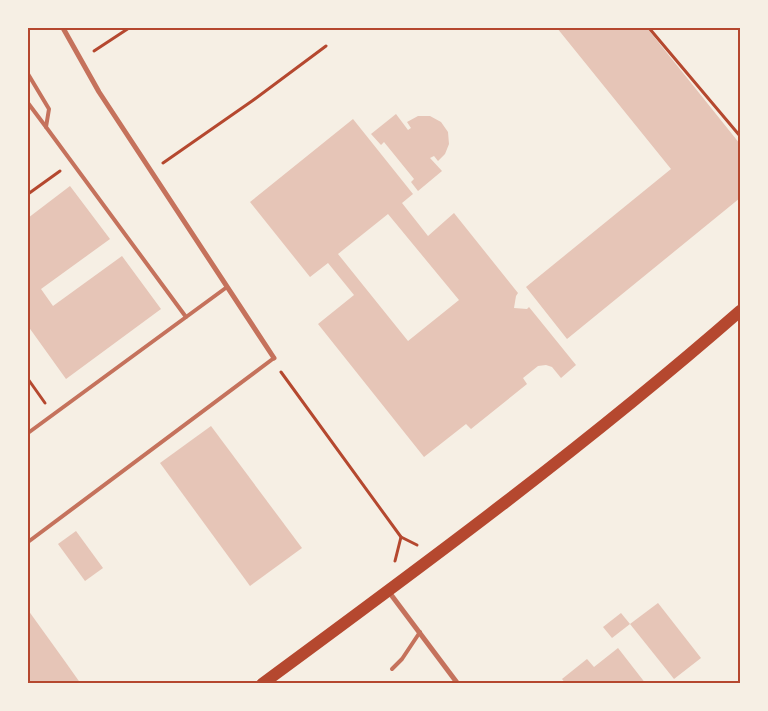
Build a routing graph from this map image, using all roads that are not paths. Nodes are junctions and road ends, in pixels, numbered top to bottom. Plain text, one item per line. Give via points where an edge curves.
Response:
1 (63, 28) edge
2 (28, 74) edge
3 (28, 103) edge
4 (46, 128) junction
5 (227, 287) junction
6 (740, 311) edge
7 (186, 317) junction
8 (274, 358) joint
9 (28, 433) edge
10 (28, 542) edge
11 (388, 590) junction
12 (420, 632) junction
13 (392, 669) dead end
14 (262, 684) edge
15 (458, 684) edge

1 - 5 street via 99,92
2 - 4 lane via 49,109
3 - 4 lane
4 - 7 lane
5 - 7 lane
5 - 8 street
6 - 11 main road via 558,462
7 - 9 lane
8 - 10 lane
11 - 12 street
11 - 14 main road
12 - 13 lane
12 - 15 street

